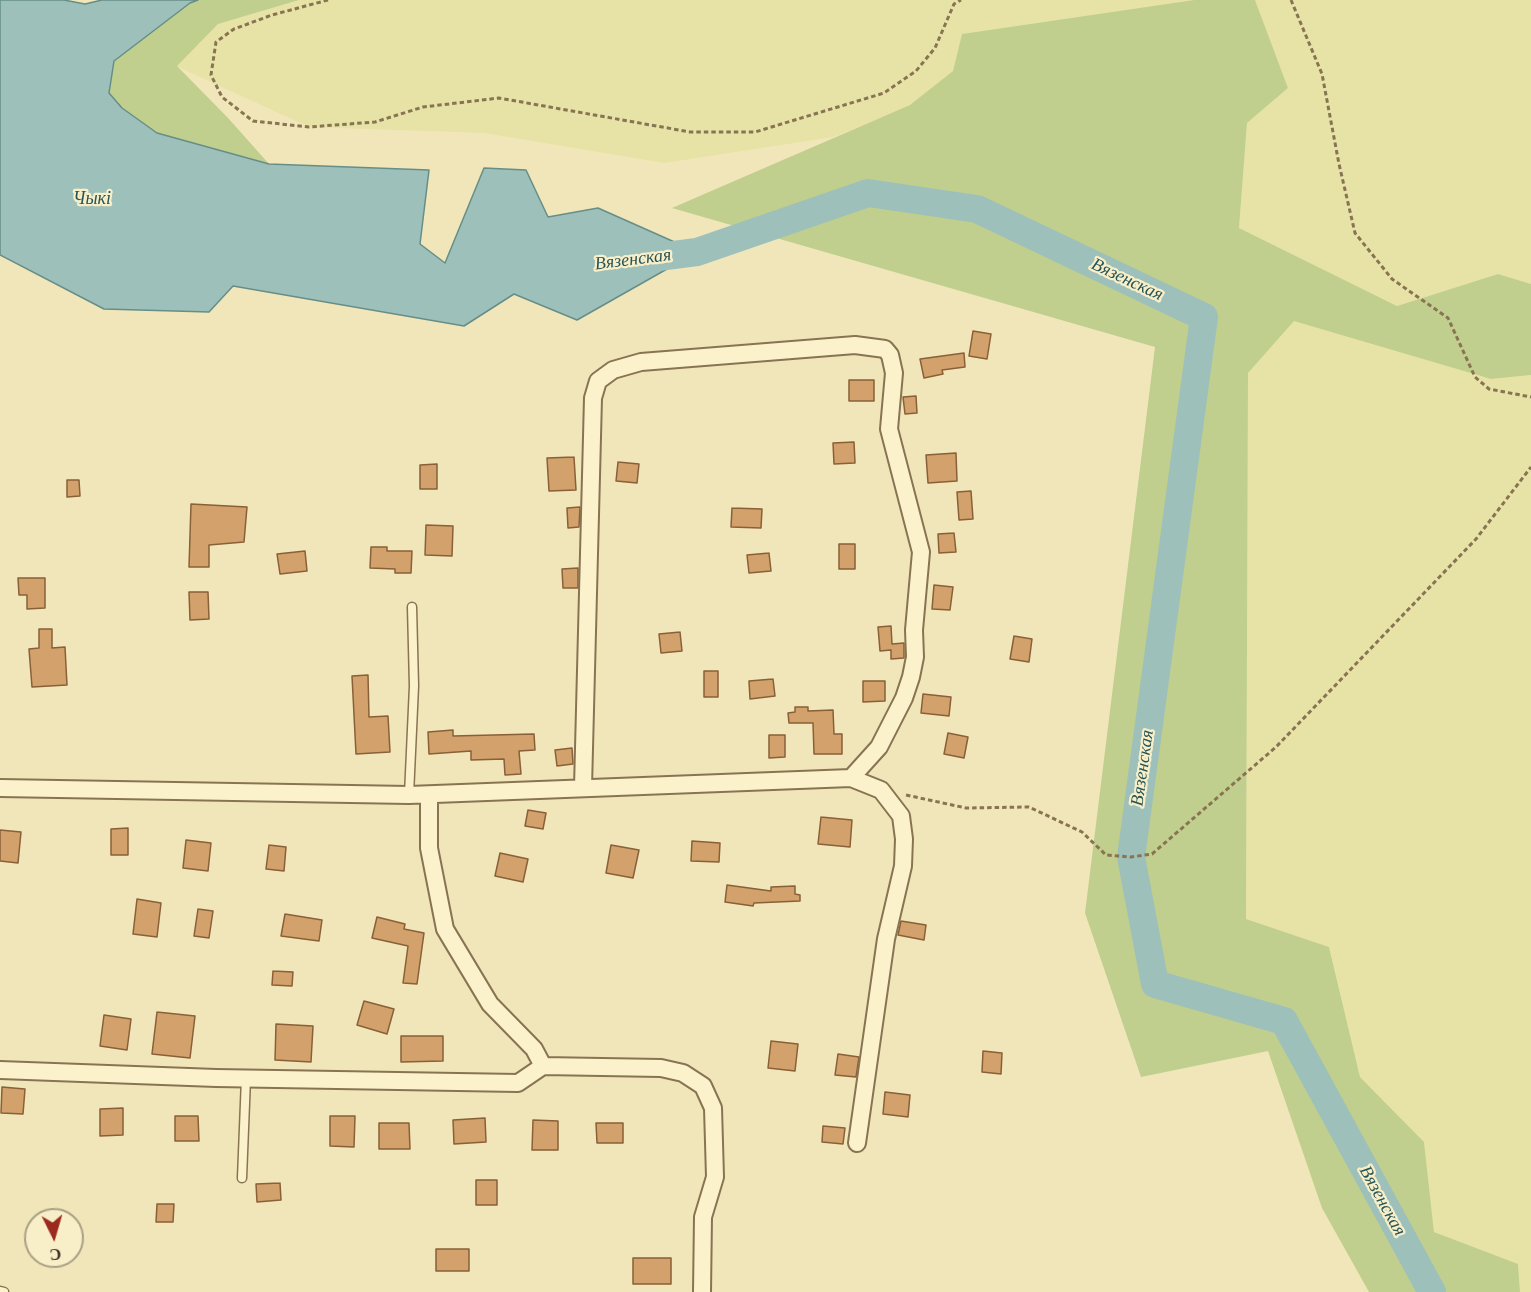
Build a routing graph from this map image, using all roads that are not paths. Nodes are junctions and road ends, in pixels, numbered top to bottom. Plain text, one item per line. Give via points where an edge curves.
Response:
1 (412, 607) dead end
2 (851, 778) junction
3 (583, 787) junction
4 (0, 788) edge
5 (409, 795) junction
6 (429, 795) junction
7 (543, 1066) junction
8 (0, 1070) edge
9 (246, 1078) junction
10 (857, 1143) dead end
11 (242, 1178) dead end
12 (702, 1292) edge

1 - 5 lane via 414,686
2 - 3 street
2 - 3 street via 879,747 911,677 921,552 889,429 894,394 890,355 885,349 855,345 641,362 613,370 598,381 593,398
2 - 10 street via 881,790 901,816 904,839 903,866 886,939
3 - 6 street
4 - 5 street
5 - 6 street
6 - 7 street via 429,848 445,929 490,1004 534,1049
7 - 9 street via 518,1083
7 - 12 street via 661,1068 683,1073 703,1086 713,1107 715,1177 703,1217
8 - 9 street
9 - 11 lane

